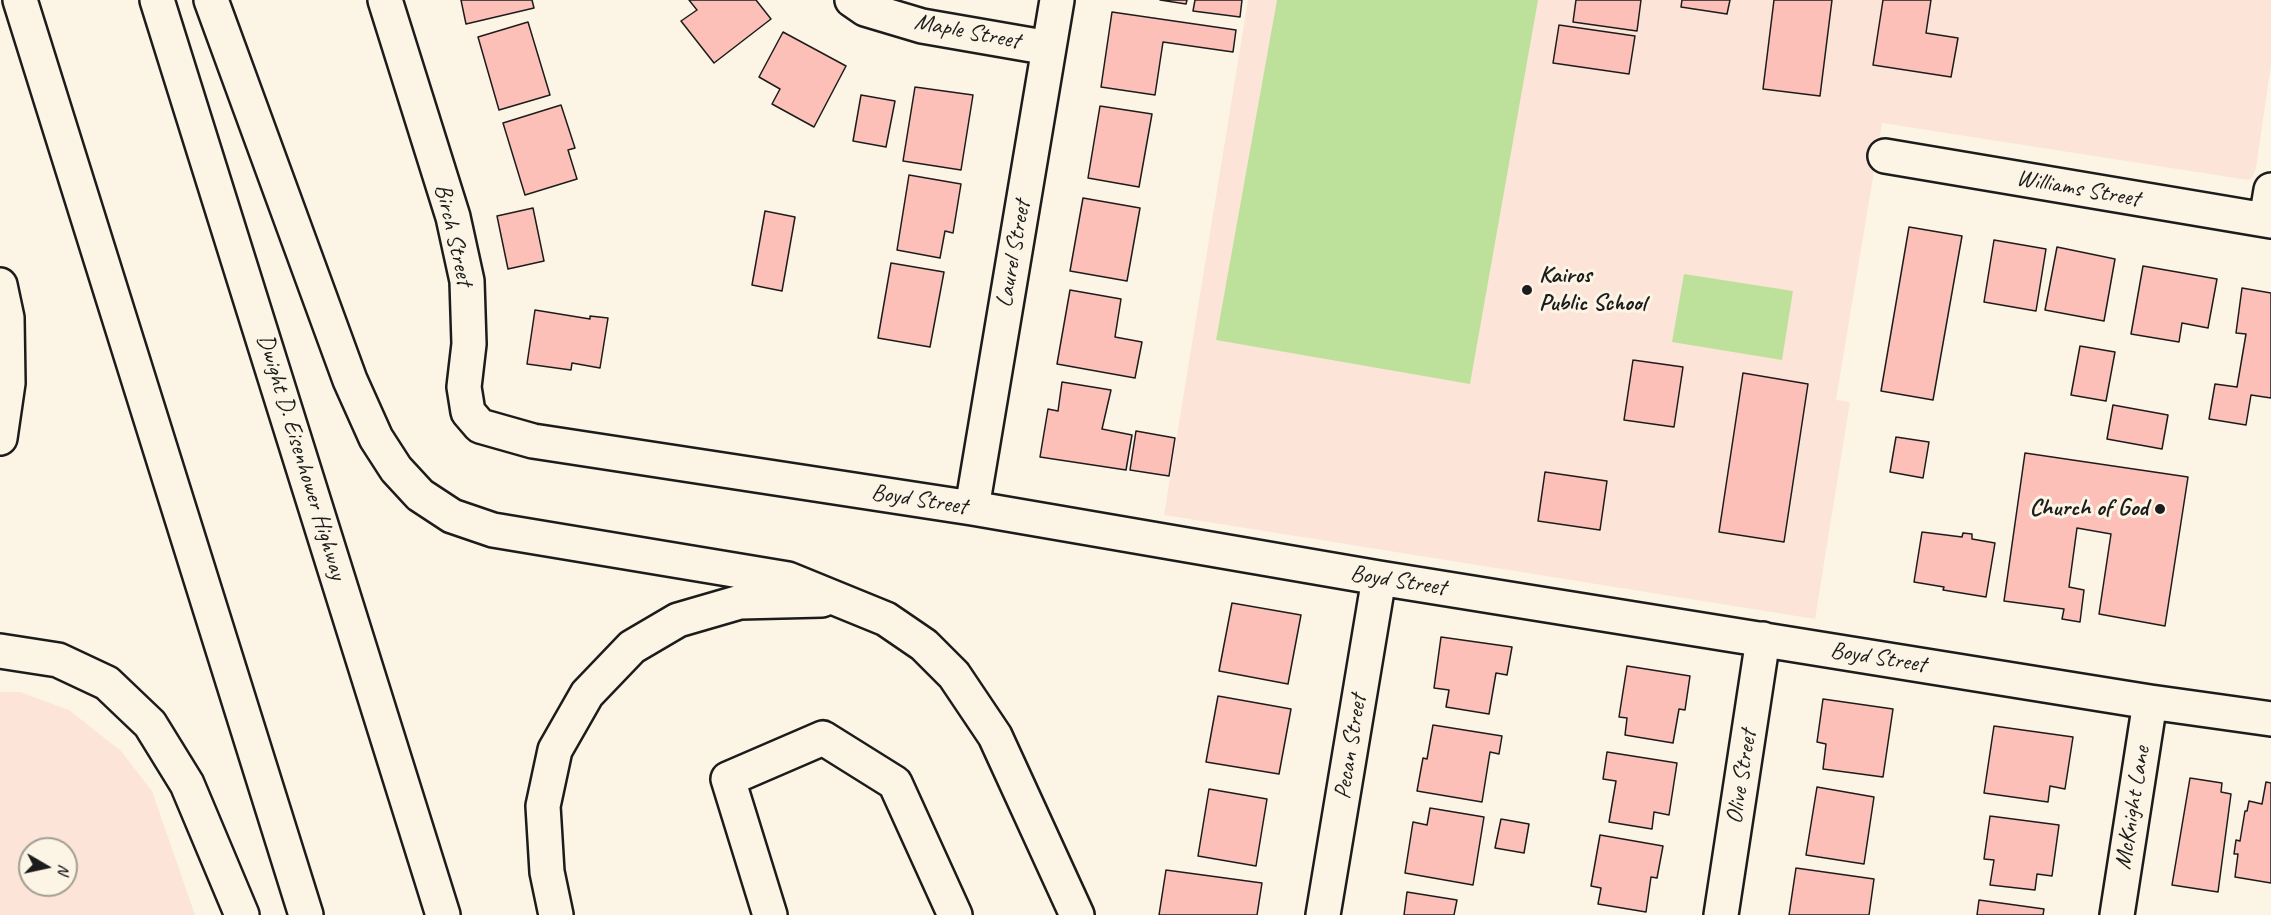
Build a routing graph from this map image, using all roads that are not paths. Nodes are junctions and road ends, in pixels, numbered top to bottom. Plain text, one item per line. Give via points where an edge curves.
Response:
1 (20, 0) edge
2 (157, 0) edge
3 (211, 0) edge
4 (385, 0) edge
5 (852, 0) edge
6 (1057, 0) edge
7 (1049, 48) junction
8 (1885, 156) dead end
9 (2269, 210) edge
10 (0, 285) edge
11 (0, 438) edge
12 (527, 439) joint
13 (972, 508) junction
14 (1379, 578) junction
15 (839, 599) junction
16 (1763, 639) junction
17 (0, 651) edge
18 (2150, 702) junction
19 (2271, 719) edge
20 (242, 915) edge
21 (306, 915) edge
22 (443, 915) edge
23 (556, 915) edge
24 (770, 915) edge
25 (955, 915) edge
26 (1077, 915) edge
27 (1323, 915) edge
28 (1721, 915) edge
29 (2117, 915) edge

1 - 21 main road
2 - 22 main road, Dwight D. Eisenhower Highway
3 - 15 main road via 350,380 376,438 396,469 420,495 452,516 493,530 788,579
4 - 12 main road, Birch Street via 453,217 466,281 469,344 464,387 468,412 480,426
5 - 7 main road, Maple Street via 865,9 922,26
6 - 7 main road, Laurel Street
7 - 13 main road, Laurel Street
8 - 9 main road, Williams Street
10 - 11 main road via 7,318 8,383
12 - 13 main road, Boyd Street
13 - 14 main road, Boyd Street
14 - 16 main road, Boyd Street
14 - 27 main road, Pecan Street
15 - 23 main road via 740,602 678,620 632,647 587,694 555,750 543,806 547,872
15 - 26 main road via 886,619 924,645 954,675 995,736
16 - 18 main road, Boyd Street
16 - 28 main road, Olive Street
17 - 20 main road via 58,660 107,683 150,724 187,784
18 - 19 main road, Boyd Street
18 - 29 main road, McKnight Lane
24 - 25 main road via 728,779 823,738 895,783

